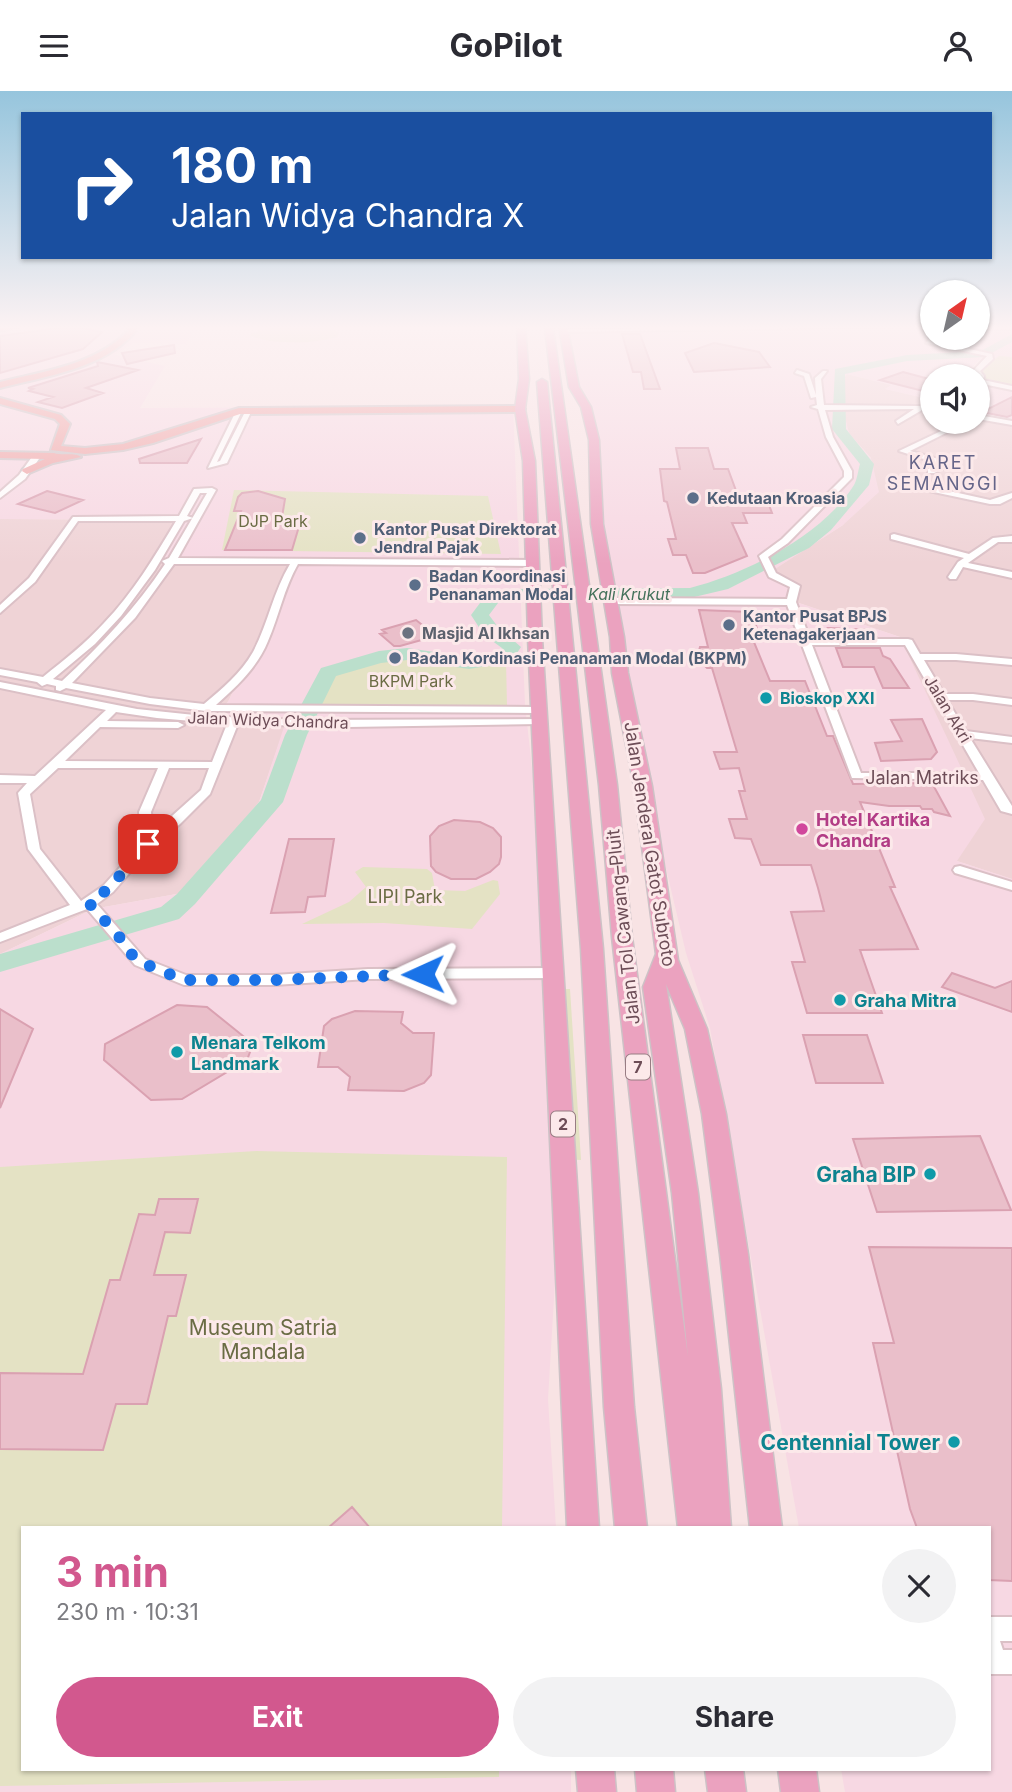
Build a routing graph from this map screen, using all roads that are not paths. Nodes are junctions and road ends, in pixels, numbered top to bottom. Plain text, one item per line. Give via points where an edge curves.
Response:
1 (0, 405) edge
2 (2, 405) edge
3 (521, 405) edge
4 (533, 405) edge
5 (544, 405) edge
6 (559, 405) edge
7 (585, 405) edge
8 (891, 405) edge
9 (898, 405) edge
10 (818, 408) junction
11 (920, 408) edge
12 (920, 409) edge
13 (520, 412) junction
14 (243, 414) junction
15 (990, 419) edge
16 (44, 422) junction
17 (898, 422) dead end
18 (1012, 423) edge
19 (62, 432) junction
20 (192, 432) junction
21 (228, 432) junction
22 (938, 434) edge
23 (577, 443) dead end
24 (825, 443) dead end
25 (548, 450) junction
26 (36, 451) junction
27 (0, 455) edge
28 (83, 456) junction
29 (27, 471) junction
30 (931, 471) dead end
31 (913, 485) dead end
32 (571, 495) junction
33 (1012, 495) edge
34 (0, 496) edge
35 (181, 518) junction
36 (197, 518) junction
37 (894, 537) dead end
38 (1012, 539) edge
39 (970, 557) junction
40 (155, 560) junction
41 (173, 561) junction
42 (296, 561) junction
43 (533, 563) junction
44 (961, 564) junction
45 (1012, 575) edge
46 (953, 577) dead end
47 (571, 594) junction
48 (610, 596) junction
49 (791, 602) junction
50 (0, 610) edge
51 (806, 642) junction
52 (917, 657) junction
53 (1012, 662) edge
54 (0, 672) edge
55 (46, 680) junction
56 (65, 684) junction
57 (0, 685) edge
58 (33, 690) junction
59 (54, 694) junction
60 (941, 697) junction
61 (1012, 702) edge
62 (115, 707) junction
63 (206, 708) junction
64 (288, 716) junction
65 (446, 716) junction
66 (539, 716) junction
67 (221, 720) junction
68 (234, 720) junction
69 (97, 724) junction
70 (963, 734) junction
71 (1012, 740) edge
72 (54, 764) junction
73 (165, 765) junction
74 (214, 765) junction
75 (0, 779) edge
76 (38, 780) junction
77 (990, 781) junction
78 (0, 786) edge
79 (24, 793) junction
80 (1012, 810) edge
81 (148, 844) junction
82 (960, 870) dead end
83 (1012, 886) edge
84 (83, 905) junction
85 (0, 938) edge
86 (666, 954) junction
87 (555, 973) junction
88 (583, 1526) edge
89 (631, 1526) edge
90 (694, 1526) edge
91 (715, 1526) edge
92 (766, 1526) edge
93 (991, 1629) edge
94 (1012, 1629) edge
95 (595, 1771) edge
96 (654, 1771) edge
97 (724, 1771) edge
98 (797, 1771) edge
99 (597, 1792) edge
100 (656, 1792) edge
101 (727, 1792) edge
102 (800, 1792) edge

1 - 16 main road
2 - 19 main road via 55,416 65,423
3 - 13 highway, 2
4 - 25 highway via 538,434
5 - 25 highway, Jalan Tol Cawang–Pluit / 7
6 - 32 highway, Jalan Tol Cawang–Pluit / 7
7 - 48 highway, Jalan Jenderal Gatot Subroto via 594,440 594,495
8 - 10 street
9 - 11 street
10 - 24 street
10 - 49 street via 848,478 785,541 763,556 772,575 795,586
12 - 17 street
13 - 14 main road
13 - 43 highway, 2 via 529,461
14 - 19 main road via 149,442 102,450 55,448
14 - 20 main road
14 - 21 street
14 - 21 street via 223,463 211,466
15 - 18 street
16 - 19 main road via 55,421
16 - 26 main road via 52,424 54,431
20 - 21 main road via 219,428
20 - 28 main road via 137,450
22 - 30 street via 902,450 946,464
23 - 32 highway
25 - 47 highway, Jalan Tol Cawang–Pluit / 7
26 - 27 main road
26 - 28 main road
26 - 29 street
27 - 29 main road via 21,463
28 - 29 main road via 51,460
29 - 34 street
31 - 33 street via 990,502
32 - 47 highway, Jalan Tol Cawang–Pluit / 7
35 - 36 street
35 - 36 street via 197,491 211,489
35 - 40 street
35 - 50 street via 113,514 73,520 32,580
36 - 41 street
37 - 39 street
38 - 39 street via 996,540
39 - 44 street
40 - 41 street
40 - 55 street via 119,613
41 - 42 street
41 - 56 street via 137,613
42 - 43 street
42 - 63 street via 257,654 233,685
43 - 66 highway, 2
44 - 45 street
44 - 46 street
47 - 89 highway, Jalan Tol Cawang–Pluit / 7
47 - 90 highway, Jalan Tol Cawang–Pluit / 7 via 608,785 622,937
48 - 49 street
48 - 86 highway, Jalan Jenderal Gatot Subroto
49 - 51 street
51 - 52 street, Jalan Akri via 908,642
51 - 77 street, Jalan Matriks via 856,776
52 - 53 street
52 - 60 street, Jalan Akri
54 - 55 street, Jalan Widya Chandra
55 - 56 street, Jalan Widya Chandra
55 - 58 street
56 - 59 street
56 - 63 street, Jalan Widya Chandra
57 - 58 street, Jalan Widya Chandra
58 - 59 street, Jalan Widya Chandra
59 - 62 street, Jalan Widya Chandra
60 - 61 street
60 - 70 street, Jalan Akri
62 - 67 street, Jalan Widya Chandra
62 - 69 street
63 - 64 street, Jalan Widya Chandra
64 - 65 street, Jalan Widya Chandra via 334,711
64 - 65 street, Jalan Widya Chandra via 321,723
64 - 68 street, Jalan Widya Chandra
65 - 66 street, Jalan Widya Chandra
66 - 87 highway, 2
67 - 68 street, Jalan Widya Chandra
67 - 69 street
68 - 74 street
69 - 72 street
70 - 71 street
70 - 77 street, Jalan Akri
72 - 73 street
72 - 76 street
73 - 74 street
73 - 81 street via 145,812
74 - 81 street via 206,791
75 - 76 street
76 - 79 street
77 - 80 street, Jalan Akri via 1005,808
78 - 79 street
79 - 84 street via 34,849
81 - 84 street via 116,881
82 - 83 street
84 - 85 street
84 - 87 street via 108,923 140,962 184,980
86 - 91 highway via 655,979 654,996 685,1193
86 - 92 highway, Jalan Jenderal Gatot Subroto via 668,969 696,1029 715,1114
87 - 88 highway, 2
93 - 94 street
95 - 99 highway
96 - 100 highway
97 - 101 highway
98 - 102 highway

